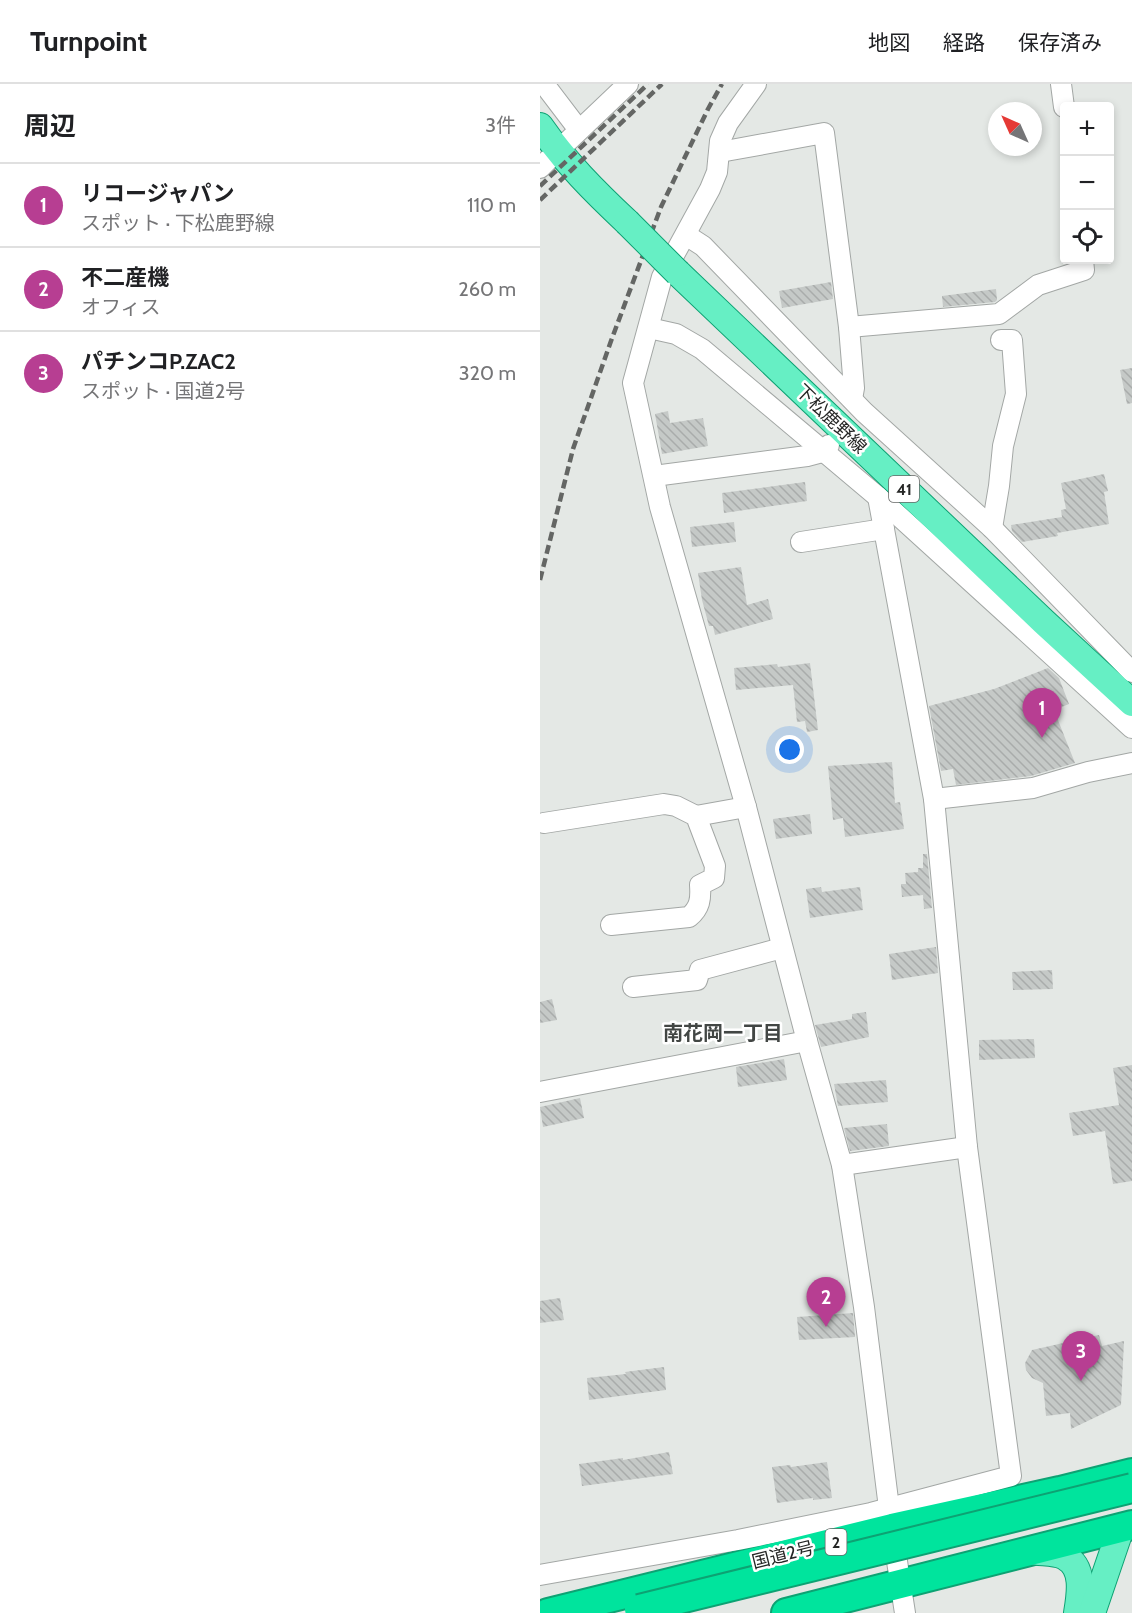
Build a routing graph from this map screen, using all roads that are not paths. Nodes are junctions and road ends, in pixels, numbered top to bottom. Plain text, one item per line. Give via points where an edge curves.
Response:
1 (543, 84) edge
2 (628, 84) edge
3 (756, 84) edge
4 (1061, 84) edge
5 (1064, 102) edge
6 (540, 126) edge
7 (720, 152) junction
8 (686, 235) junction
9 (1083, 264) edge
10 (849, 327) junction
11 (649, 328) junction
12 (1001, 340) dead end
13 (857, 410) junction
14 (826, 448) junction
15 (654, 476) junction
16 (878, 497) junction
17 (992, 528) junction
18 (884, 530) junction
19 (801, 542) dead end
20 (1132, 672) edge
21 (1132, 703) edge
22 (1132, 728) edge
23 (1132, 763) edge
24 (934, 799) junction
25 (746, 807) junction
26 (696, 816) junction
27 (544, 824) dead end
28 (611, 924) dead end
29 (782, 948) junction
30 (633, 987) dead end
31 (807, 1041) junction
32 (540, 1092) edge
33 (966, 1147) junction
34 (842, 1165) junction
35 (1130, 1472) edge
36 (891, 1518) junction
37 (1128, 1520) edge
38 (1032, 1551) junction
39 (540, 1575) edge
40 (901, 1583) junction
41 (631, 1611) edge
42 (548, 1613) edge
43 (786, 1613) edge
44 (905, 1613) edge
45 (1077, 1613) edge
46 (1092, 1613) edge

1 - 2 street via 573,136
3 - 7 street via 728,123
4 - 5 street
6 - 21 main road, 下松鹿野線 / 41, bridge via 585,181 678,273
7 - 8 street via 717,172
7 - 10 street via 824,133
8 - 11 street via 662,277
8 - 13 street via 704,246
9 - 10 street via 1084,270 1038,285 999,314
10 - 13 street
11 - 14 street via 676,334 702,349
11 - 15 street via 633,383
12 - 17 street via 1012,340 1016,394 1003,446
13 - 17 street
14 - 15 street via 807,456
14 - 16 street
15 - 25 street
16 - 18 street
16 - 22 street
17 - 20 street
18 - 19 street
18 - 24 street
23 - 24 street via 1033,788
24 - 33 street
25 - 26 street
25 - 29 street
26 - 27 street via 664,804
26 - 28 street via 715,866 714,878 700,885 701,899 696,911 689,917
29 - 30 street via 700,970 697,980
29 - 31 street
31 - 32 street
31 - 34 street
33 - 34 street
33 - 36 street via 1011,1476
34 - 36 street
35 - 36 highway, 国道2号 / 2 via 1060,1491
35 - 37 highway
35 - 41 highway, 国道2号 / 2, bridge
36 - 39 street
36 - 40 street
36 - 42 highway, 国道2号 / 2
37 - 38 highway
37 - 46 main road
38 - 40 highway
38 - 45 main road via 1064,1556 1075,1566 1081,1588
40 - 43 highway
40 - 44 street

